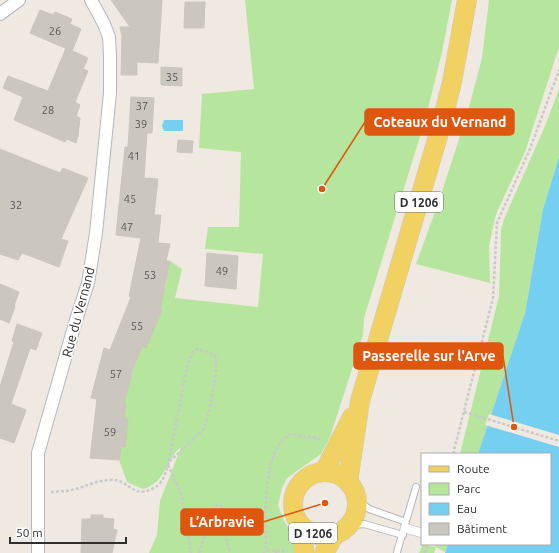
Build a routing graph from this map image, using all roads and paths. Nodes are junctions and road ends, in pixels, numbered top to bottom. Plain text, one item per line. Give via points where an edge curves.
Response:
1 (19, 0) edge
2 (91, 0) edge
3 (467, 0) edge
4 (0, 14) edge
5 (559, 70) edge
6 (360, 401) junction
7 (464, 412) junction
8 (559, 441) edge
9 (337, 447) junction
10 (453, 453) edge
11 (168, 463) junction
12 (324, 472) junction
13 (348, 482) junction
14 (416, 487) dead end
15 (38, 492) junction
16 (356, 499) junction
17 (304, 527) junction
18 (405, 528) junction
19 (342, 530) junction
20 (421, 534) edge
21 (266, 550) junction
22 (397, 552) edge
23 (38, 553) edge
24 (191, 553) edge
25 (199, 553) edge
26 (230, 553) edge
27 (263, 553) edge
28 (275, 553) edge
29 (304, 553) edge
30 (324, 553) edge

1 - 4 street
2 - 15 street, Rue du Vernand via 109,36 110,56 110,94 96,233 88,282 38,453
3 - 6 main road, D 1206 via 441,126
5 - 7 path via 530,149 497,223 494,298
6 - 9 main road, D 1206
6 - 13 main road, D 1206
7 - 8 path
7 - 10 path
9 - 12 main road, D 1206
9 - 21 path via 316,438 290,434 278,445 265,493
11 - 11 path via 204,429 216,374 216,357 207,352 197,349 193,352 187,367
11 - 15 path via 159,486 145,493 113,479 67,491
11 - 24 path via 182,496
12 - 13 main road via 337,474
12 - 17 main road, D 1206 via 306,478 295,492 294,511
13 - 16 main road via 354,489
14 - 18 lane
15 - 23 street, Rue du Vernand
16 - 18 lane
16 - 19 main road, D 1206 via 356,514
17 - 19 main road, D 1206 via 308,531 324,536
17 - 29 main road, D 1206
18 - 19 lane via 364,524
18 - 20 street
18 - 22 lane
19 - 30 main road, D 1206
21 - 27 path
21 - 28 path via 277,551
25 - 26 path via 213,510 219,504 222,507 223,527

